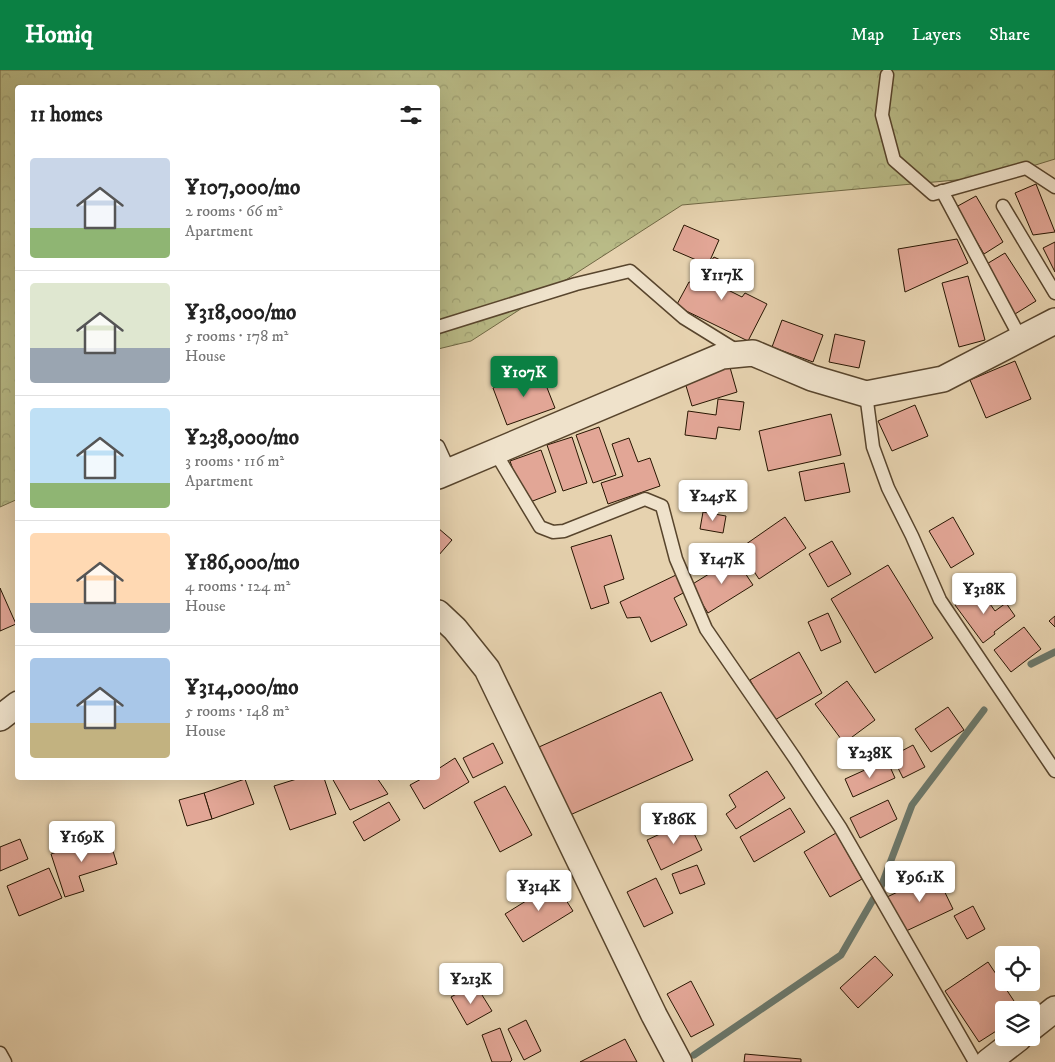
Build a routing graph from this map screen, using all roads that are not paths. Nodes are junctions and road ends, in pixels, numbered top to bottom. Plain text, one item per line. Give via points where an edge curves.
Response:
1 (887, 75) dead end
2 (1055, 187) edge
3 (942, 191) junction
4 (1004, 206) dead end
5 (1055, 293) edge
6 (1055, 321) edge
7 (440, 326) edge
8 (1021, 339) junction
9 (742, 354) junction
10 (866, 394) junction
11 (495, 452) junction
12 (440, 457) edge
13 (443, 473) edge
14 (440, 615) edge
15 (15, 706) edge
16 (0, 718) edge
17 (1055, 772) edge
18 (1055, 1009) edge
19 (1040, 1021) edge
20 (1009, 1046) edge
21 (0, 1053) edge
22 (5, 1062) edge
23 (679, 1062) edge
24 (975, 1062) edge
25 (988, 1062) edge

1 - 3 lane via 882,115 894,160 933,194
2 - 3 lane via 1026,168
3 - 8 lane
4 - 5 lane
6 - 8 street
7 - 9 lane via 630,270 684,318
8 - 10 street via 943,379
9 - 10 street via 753,353 812,378
9 - 11 street via 722,356
10 - 17 lane via 873,447 888,488 940,600
11 - 13 street
11 - 24 lane via 540,526 553,532 564,531 645,499 662,506 676,559 706,629 840,827
12 - 13 lane
14 - 23 street via 487,669
15 - 16 street
18 - 19 street
20 - 25 street
21 - 22 lane

